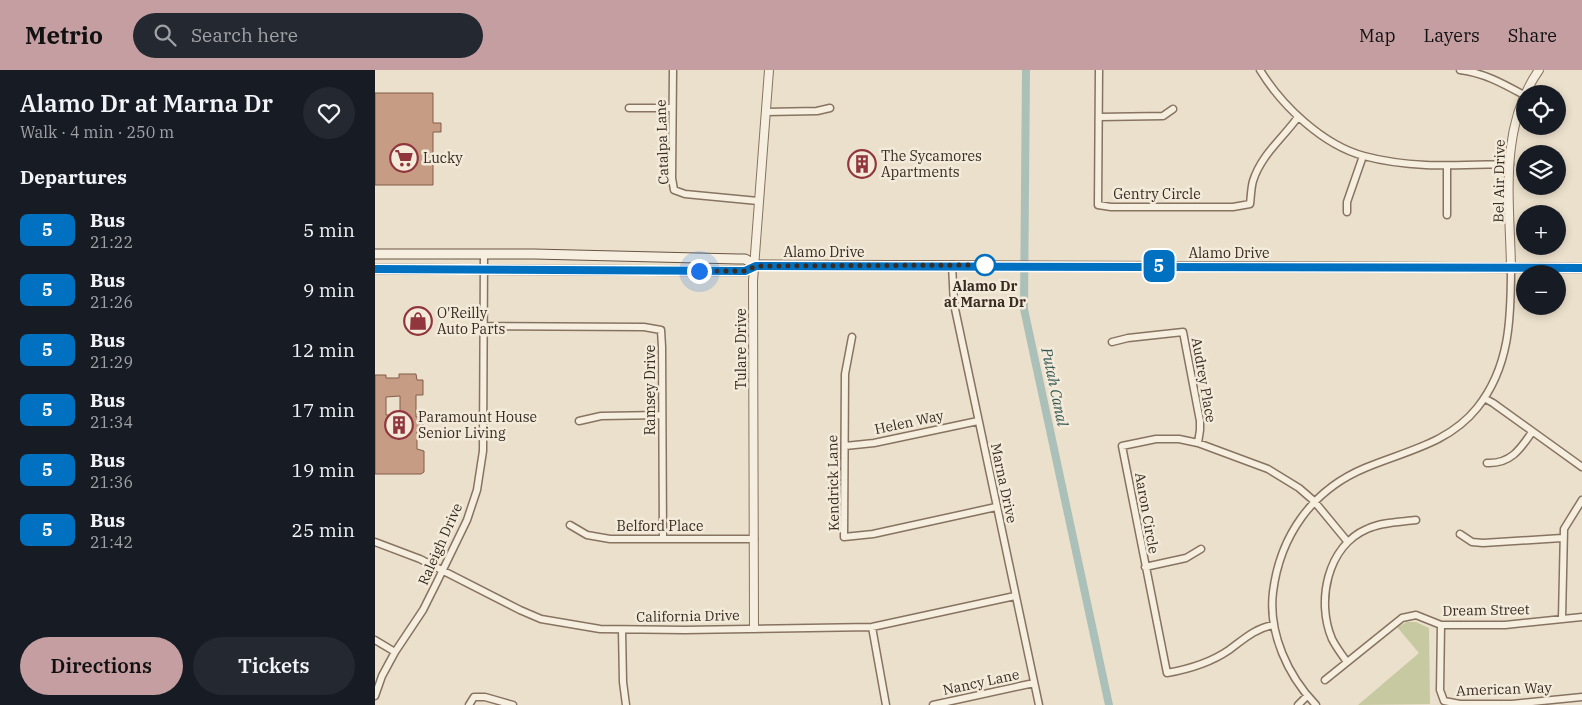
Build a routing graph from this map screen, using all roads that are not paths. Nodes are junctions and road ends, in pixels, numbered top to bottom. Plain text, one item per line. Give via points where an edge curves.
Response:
1 (673, 70) edge
2 (769, 70) edge
3 (1099, 70) edge
4 (1260, 70) edge
5 (1460, 70) edge
6 (1539, 70) edge
7 (1530, 85) edge
8 (1516, 90) edge
9 (629, 108) dead end
10 (672, 108) junction
11 (830, 108) dead end
12 (1173, 108) dead end
13 (767, 112) junction
14 (1516, 116) edge
15 (1099, 117) junction
16 (1298, 117) junction
17 (1363, 156) junction
18 (1509, 164) junction
19 (1447, 166) junction
20 (758, 202) junction
21 (1347, 212) dead end
22 (1447, 215) dead end
23 (375, 254) edge
24 (484, 254) junction
25 (953, 265) junction
26 (756, 266) junction
27 (1511, 268) junction
28 (1582, 268) edge
29 (375, 269) edge
30 (484, 269) junction
31 (483, 326) junction
32 (852, 337) dead end
33 (1112, 342) dead end
34 (1484, 398) junction
35 (662, 416) junction
36 (579, 421) dead end
37 (978, 421) junction
38 (1532, 432) junction
39 (1198, 443) junction
40 (845, 446) junction
41 (1487, 463) dead end
42 (1582, 467) edge
43 (1582, 500) edge
44 (1314, 502) junction
45 (997, 507) junction
46 (1416, 520) dead end
47 (571, 525) dead end
48 (1460, 534) dead end
49 (663, 538) junction
50 (753, 538) junction
51 (1563, 538) junction
52 (1347, 541) junction
53 (375, 542) edge
54 (1201, 549) dead end
55 (1145, 567) junction
56 (442, 571) junction
57 (1015, 596) junction
58 (1582, 617) edge
59 (1562, 618) junction
60 (1273, 624) junction
61 (1441, 625) junction
62 (754, 628) junction
63 (872, 628) junction
64 (622, 630) junction
65 (375, 640) edge
66 (395, 652) junction
67 (1347, 662) junction
68 (1325, 680) dead end
69 (1034, 684) junction
70 (375, 696) edge
71 (1307, 696) junction
72 (1582, 697) edge
73 (1541, 704) edge
74 (469, 705) edge
75 (513, 705) edge
76 (626, 705) edge
77 (886, 705) edge
78 (933, 705) edge
79 (1039, 705) edge
80 (1298, 705) edge
81 (1317, 705) edge
82 (1459, 705) edge

1 - 10 street, Catalpa Lane
2 - 13 street, Tulare Drive
3 - 15 street, Gentry Circle
4 - 16 street via 1272,89
5 - 8 street via 1492,77
6 - 7 street, Bel Air Drive
9 - 10 street
10 - 20 street, Catalpa Lane via 674,190
11 - 13 street
12 - 15 street via 1163,116
13 - 20 street, Tulare Drive
14 - 18 street, Bel Air Drive
15 - 16 street, Gentry Circle via 1098,205 1111,207 1233,207 1250,204 1257,171
16 - 17 street via 1329,139
17 - 19 street via 1392,162
17 - 21 street via 1347,202
18 - 19 street
18 - 27 street, Bel Air Drive
19 - 22 street
20 - 26 street, Tulare Drive
23 - 24 main road, Alamo Drive
24 - 26 main road, Alamo Drive via 745,259
24 - 30 street, Raleigh Drive
25 - 26 main road, Alamo Drive
25 - 27 main road, Alamo Drive
25 - 37 street, Marna Drive via 954,304
26 - 30 main road, Alamo Drive via 745,271
26 - 50 street, Tulare Drive via 753,282
27 - 28 main road, Alamo Drive
27 - 34 street via 1511,317 1506,351
29 - 30 main road, Alamo Drive
30 - 31 street, Raleigh Drive
31 - 35 street, Ramsey Drive via 644,327 661,330
31 - 56 street, Raleigh Drive via 481,464 477,490 467,520
32 - 40 street, Kendrick Lane via 845,374
33 - 39 street, Audrey Place via 1183,332 1200,421
34 - 38 street
34 - 44 street via 1467,419 1439,439 1416,451 1352,474
35 - 36 street via 601,416
35 - 49 street, Ramsey Drive
37 - 40 street, Helen Way
37 - 45 street, Marna Drive
38 - 41 street via 1516,455 1497,463
38 - 42 street
39 - 44 street, Aaron Circle via 1268,469 1299,488
39 - 55 street, Aaron Circle via 1156,439 1122,446
40 - 45 street, Kendrick Lane via 844,537 873,534
43 - 51 street via 1564,529
44 - 52 street, Aaron Circle
44 - 60 street via 1297,522 1280,556 1272,602
45 - 57 street, Marna Drive
46 - 52 street via 1367,529
47 - 49 street, Belford Place via 587,535
48 - 51 street via 1472,542 1483,543
49 - 50 street, Belford Place
50 - 62 street, Tulare Drive
51 - 59 street
52 - 67 street via 1332,565 1325,602 1333,640
53 - 56 street, California Drive via 401,550
54 - 55 street via 1186,558
55 - 60 street, Aaron Circle via 1167,673 1205,663 1246,636
56 - 64 street, California Drive via 541,619
56 - 66 street, Raleigh Drive via 423,610
57 - 63 street, California Drive
57 - 69 street, Marna Drive
58 - 59 street, Dream Street
59 - 61 street, Dream Street via 1518,624
60 - 71 street via 1280,648
61 - 67 street, Dream Street via 1416,615 1402,618
61 - 82 street, American Way via 1441,696 1444,701
62 - 63 street, California Drive
62 - 64 street, California Drive
63 - 77 street
64 - 76 street
65 - 66 street
66 - 70 street, Raleigh Drive
67 - 68 street, Dream Street
69 - 78 street, Nancy Lane
69 - 79 street, Marna Drive
71 - 80 street
71 - 81 street
72 - 73 street, American Way
73 - 82 street, American Way
74 - 75 street via 474,697

